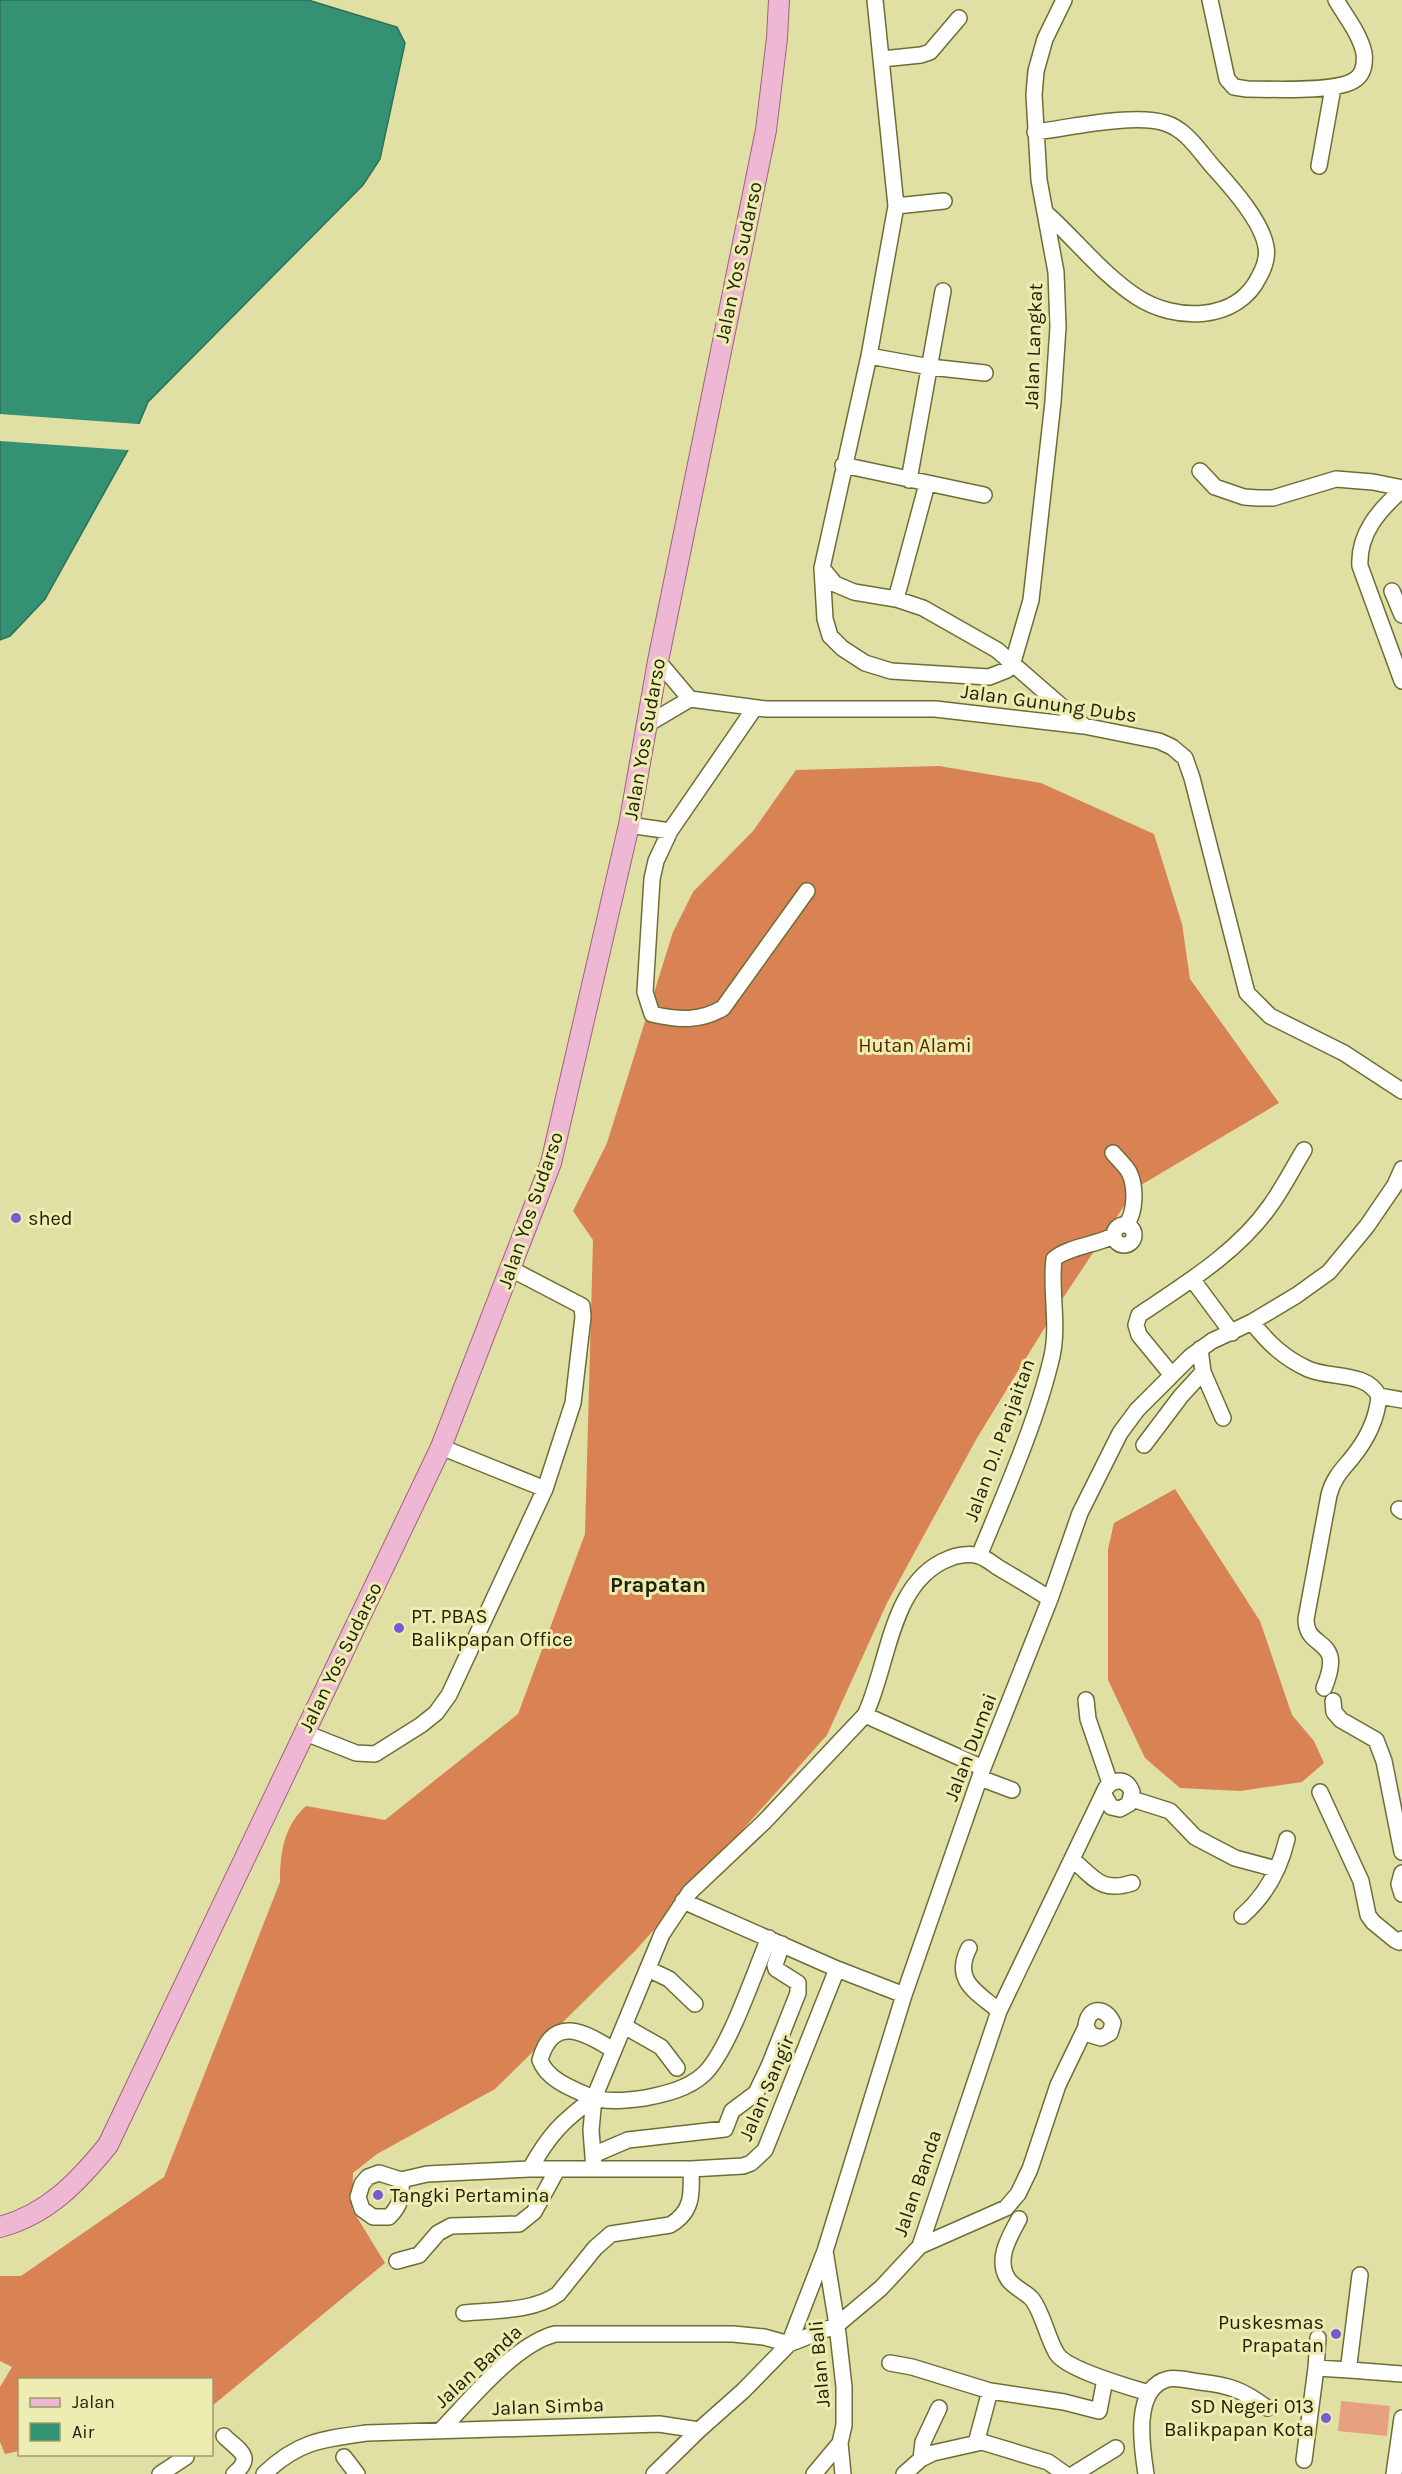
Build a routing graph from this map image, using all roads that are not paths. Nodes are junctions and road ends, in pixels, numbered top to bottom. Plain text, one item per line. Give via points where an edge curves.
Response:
1 (779, 0) edge
2 (875, 0) edge
3 (1064, 0) edge
4 (1210, 0) edge
5 (1336, 0) edge
6 (959, 18) dead end
7 (882, 59) junction
8 (1333, 88) junction
9 (1035, 132) junction
10 (1319, 166) dead end
11 (944, 201) dead end
12 (896, 206) junction
13 (1047, 214) junction
14 (943, 291) dead end
15 (869, 356) junction
16 (930, 367) junction
17 (985, 373) dead end
18 (843, 465) junction
19 (1200, 471) dead end
20 (909, 480) junction
21 (927, 484) junction
22 (1402, 489) edge
23 (984, 495) dead end
24 (822, 568) junction
25 (1392, 591) dead end
26 (896, 599) junction
27 (1402, 615) edge
28 (658, 661) junction
29 (1013, 662) junction
30 (1402, 681) edge
31 (690, 699) junction
32 (754, 708) junction
33 (646, 725) junction
34 (1084, 726) junction
35 (629, 825) junction
36 (670, 831) junction
37 (807, 891) dead end
38 (1402, 1091) edge
39 (1304, 1150) dead end
40 (1113, 1153) dead end
41 (1402, 1169) edge
42 (511, 1269) junction
43 (1192, 1279) junction
44 (1252, 1322) junction
45 (1232, 1333) junction
46 (1200, 1349) junction
47 (1203, 1372) junction
48 (1171, 1374) junction
49 (1379, 1395) junction
50 (1402, 1400) edge
51 (1223, 1419) dead end
52 (1144, 1445) dead end
53 (441, 1447) junction
54 (545, 1489) junction
55 (979, 1556) junction
56 (1050, 1599) junction
57 (1086, 1700) dead end
58 (866, 1715) junction
59 (303, 1732) junction
60 (981, 1773) junction
61 (1107, 1789) junction
62 (1012, 1790) dead end
63 (1320, 1792) dead end
64 (1132, 1798) junction
65 (1287, 1839) dead end
66 (1402, 1852) edge
67 (1072, 1859) junction
68 (1276, 1869) junction
69 (1402, 1873) edge
70 (1132, 1883) dead end
71 (1402, 1894) edge
72 (683, 1901) junction
73 (1242, 1916) dead end
74 (775, 1941) junction
75 (1401, 1942) edge
76 (969, 1948) dead end
77 (648, 1969) junction
78 (837, 1970) junction
79 (904, 1995) junction
80 (695, 2004) dead end
81 (999, 2012) junction
82 (624, 2026) junction
83 (1086, 2027) dead end
84 (613, 2050) junction
85 (677, 2068) dead end
86 (594, 2098) junction
87 (593, 2162) junction
88 (530, 2169) junction
89 (691, 2169) junction
90 (557, 2170) junction
91 (401, 2180) dead end
92 (1019, 2219) dead end
93 (0, 2227) edge
94 (920, 2246) junction
95 (825, 2251) junction
96 (397, 2261) dead end
97 (1360, 2276) dead end
98 (464, 2313) dead end
99 (837, 2325) junction
100 (1318, 2338) dead end
101 (789, 2344) junction
102 (890, 2363) dead end
103 (1316, 2368) junction
104 (1350, 2370) junction
105 (1402, 2374) edge
106 (1105, 2379) junction
107 (990, 2391) junction
108 (1149, 2393) junction
109 (939, 2408) dead end
110 (1267, 2408) dead end
111 (1402, 2418) edge
112 (441, 2430) junction
113 (699, 2430) junction
114 (224, 2436) dead end
115 (840, 2443) junction
116 (976, 2443) junction
117 (1116, 2448) dead end
118 (186, 2457) dead end
119 (344, 2457) dead end
120 (921, 2459) junction
121 (1304, 2460) dead end
122 (160, 2474) edge
123 (234, 2474) edge
124 (264, 2474) edge
125 (357, 2474) edge
126 (654, 2474) edge
127 (814, 2474) edge
128 (843, 2474) edge
129 (904, 2474) edge
130 (1065, 2474) edge
131 (1074, 2474) edge
132 (1146, 2474) edge
133 (1394, 2474) edge

1 - 28 main road, Jalan Yos Sudarso via 766,130
2 - 7 street
3 - 9 street, Jalan Langkat via 1045,39 1036,71
4 - 8 street via 1227,79 1234,87
5 - 8 street via 1358,37 1364,56 1362,73 1355,80
6 - 7 street via 930,52
7 - 12 street
8 - 10 street
9 - 13 street, Jalan Langkat
9 - 13 street via 1143,119 1179,128 1249,212 1264,237 1266,259 1254,288 1238,303 1209,313 1171,313 1137,298
11 - 12 street
12 - 15 street
13 - 29 street, Jalan Langkat via 1056,272 1058,327 1053,402 1031,600
14 - 16 street
15 - 16 street
15 - 18 street
16 - 17 street
16 - 20 street
18 - 20 street
18 - 24 street
19 - 22 street via 1215,487 1244,497 1273,498 1336,479
20 - 21 street
21 - 23 street
21 - 26 street
22 - 30 street via 1372,522 1359,552 1360,566
24 - 26 street via 835,584
24 - 29 street via 830,636 865,663 891,671 989,677 1007,670
25 - 27 street
26 - 29 street via 923,608
28 - 31 street
28 - 33 main road, Jalan Yos Sudarso
29 - 34 street
31 - 32 street, Jalan Gunung Dubs
31 - 33 street
32 - 34 street, Jalan Gunung Dubs via 935,709
32 - 36 street
33 - 35 main road, Jalan Yos Sudarso
34 - 38 street, Jalan Gunung Dubs via 1159,741 1185,758 1247,993 1270,1016 1344,1053
35 - 36 street
35 - 42 main road, Jalan Yos Sudarso via 551,1163
36 - 37 street via 652,879 645,992 652,1014 693,1019 723,1008
39 - 43 street via 1256,1223
40 - 55 street, Jalan D.I. Panjaitan via 1131,1179 1133,1211 1126,1225 1133,1230 1132,1241 1121,1244 1113,1236 1054,1259 1053,1355
41 - 44 street, Jalan Dumai via 1367,1226 1329,1272
42 - 53 main road, Jalan Yos Sudarso
42 - 54 street via 582,1306 573,1403
43 - 45 street
43 - 48 street via 1139,1315 1136,1325 1139,1335
44 - 45 street, Jalan Dumai
44 - 49 street via 1267,1342 1298,1364 1328,1376 1369,1384
45 - 46 street, Jalan Dumai
46 - 47 street
46 - 48 street, Jalan Dumai
47 - 51 street
47 - 52 street
48 - 56 street, Jalan Dumai via 1120,1433 1080,1513
49 - 50 street
49 - 66 street via 1371,1429 1332,1484 1306,1629 1332,1657 1328,1694 1334,1712 1376,1740 1384,1761
53 - 54 street
53 - 59 main road, Jalan Yos Sudarso
54 - 59 street via 449,1695 436,1713 375,1754 356,1753
55 - 56 street
55 - 58 street via 953,1557 936,1563 909,1590
56 - 60 street, Jalan Dumai
57 - 61 street
58 - 60 street
58 - 72 street
59 - 93 main road, Jalan Yos Sudarso via 108,2145 62,2196 38,2213
60 - 62 street
60 - 79 street, Jalan Dumai
61 - 64 street via 1117,1780 1125,1782 1131,1788
61 - 64 street via 1107,1804 1116,1808 1125,1807
61 - 67 street, Jalan Banda
63 - 75 street via 1361,1881 1368,1915
64 - 68 street via 1170,1811 1195,1837 1235,1858
65 - 68 street
67 - 70 street via 1099,1884 1118,1888
67 - 81 street, Jalan Banda
68 - 73 street via 1260,1898
69 - 71 street
72 - 74 street
72 - 77 street via 662,1934
74 - 78 street
74 - 86 street via 723,2048 704,2074 669,2093 629,2100
74 - 87 street via 776,1969 798,1983 798,1993 756,2093 732,2111 725,2128 628,2140
76 - 81 street via 964,1957 964,1978
77 - 80 street via 669,1979
77 - 82 street
78 - 79 street
78 - 89 street, Jalan Sangir via 765,2150 743,2166
79 - 95 street, Jalan Dumai
81 - 94 street, Jalan Banda
82 - 84 street
82 - 85 street via 661,2047
83 - 94 street via 1058,2085 1018,2194 1006,2208
84 - 86 street
84 - 86 street via 587,2034 568,2030 549,2042 541,2056 541,2064 557,2081
86 - 87 street
86 - 88 street via 547,2140
87 - 89 street, Jalan Sangir
87 - 90 street, Jalan Sangir
88 - 90 street, Jalan Sangir
88 - 91 street, Jalan Sangir via 427,2174
89 - 98 street via 690,2206 678,2220 670,2225 611,2234 550,2300
90 - 96 street via 534,2212 519,2224 451,2226 438,2233 419,2255
92 - 106 street via 1006,2244 1003,2264 1008,2280 1033,2300 1058,2356
94 - 99 street, Jalan Banda via 881,2288
95 - 99 street, Jalan Bali
95 - 101 street, Jalan Dumai
97 - 104 street
99 - 101 street, Jalan Banda
99 - 115 street, Jalan Bali via 844,2387
100 - 103 street
101 - 112 street, Jalan Banda via 733,2334 541,2337 522,2349
101 - 113 street
102 - 107 street
103 - 104 street
103 - 121 street
104 - 105 street
106 - 107 street via 1099,2411
106 - 108 street
107 - 116 street
108 - 110 street via 1167,2379 1228,2385
108 - 132 street via 1140,2429
109 - 120 street via 923,2442
111 - 133 street
112 - 113 street, Jalan Simba via 659,2424
112 - 124 street, Jalan Simba via 323,2439 297,2448
113 - 126 street
114 - 123 street via 246,2460
115 - 127 street
115 - 128 street, Jalan Bali
116 - 120 street
116 - 130 street via 984,2442 1048,2462
117 - 131 street
118 - 122 street
119 - 125 street
120 - 129 street

